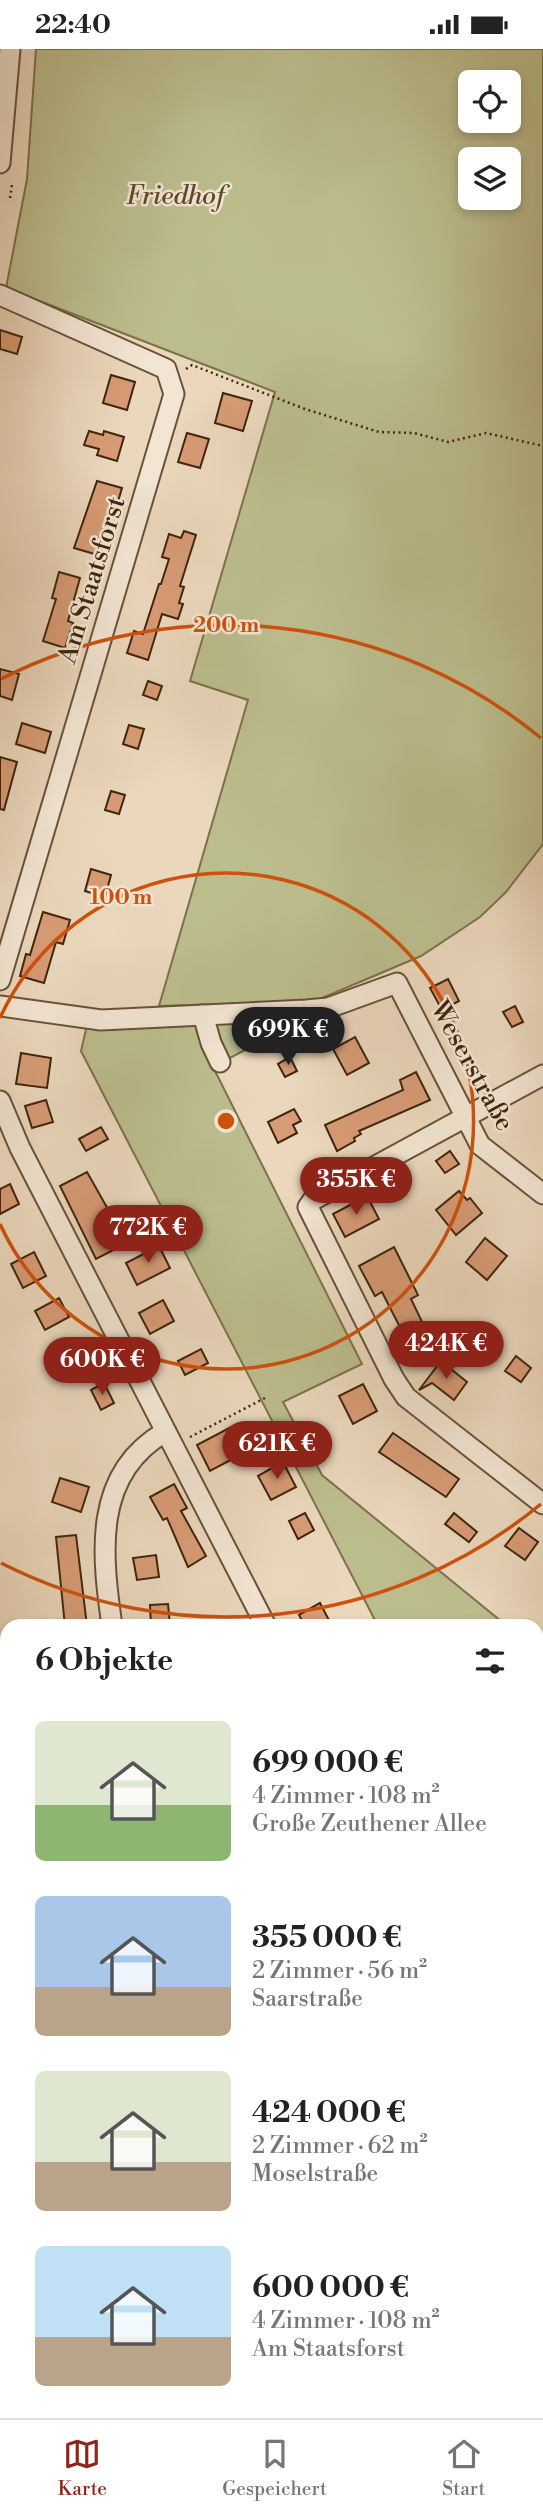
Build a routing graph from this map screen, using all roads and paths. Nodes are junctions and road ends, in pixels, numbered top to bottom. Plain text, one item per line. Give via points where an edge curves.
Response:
1 (10, 49) edge
2 (0, 163) edge
3 (12, 185) dead end
4 (10, 198) dead end
5 (0, 295) edge
6 (171, 378) junction
7 (543, 446) edge
8 (0, 980) edge
9 (0, 1006) edge
10 (203, 1015) junction
11 (220, 1062) dead end
12 (543, 1075) edge
13 (0, 1101) edge
14 (466, 1117) junction
15 (543, 1194) edge
16 (265, 1398) dead end
17 (169, 1439) junction
18 (543, 1504) edge
19 (111, 1619) edge
20 (262, 1619) edge

1 - 2 street
3 - 4 path
5 - 6 street via 166,369
6 - 7 path via 192,365 379,432 414,433 448,442 486,433
6 - 8 street, Am Staatsforst via 174,394
9 - 10 street via 101,1020
10 - 11 street
10 - 14 street, Weserstraße via 328,1008 397,983
12 - 14 street
13 - 17 street
14 - 15 street, Weserstraße via 480,1145
14 - 18 street via 313,1200 308,1207 407,1397
16 - 17 path
17 - 19 street via 138,1453 111,1501 104,1531 104,1565
17 - 20 street

